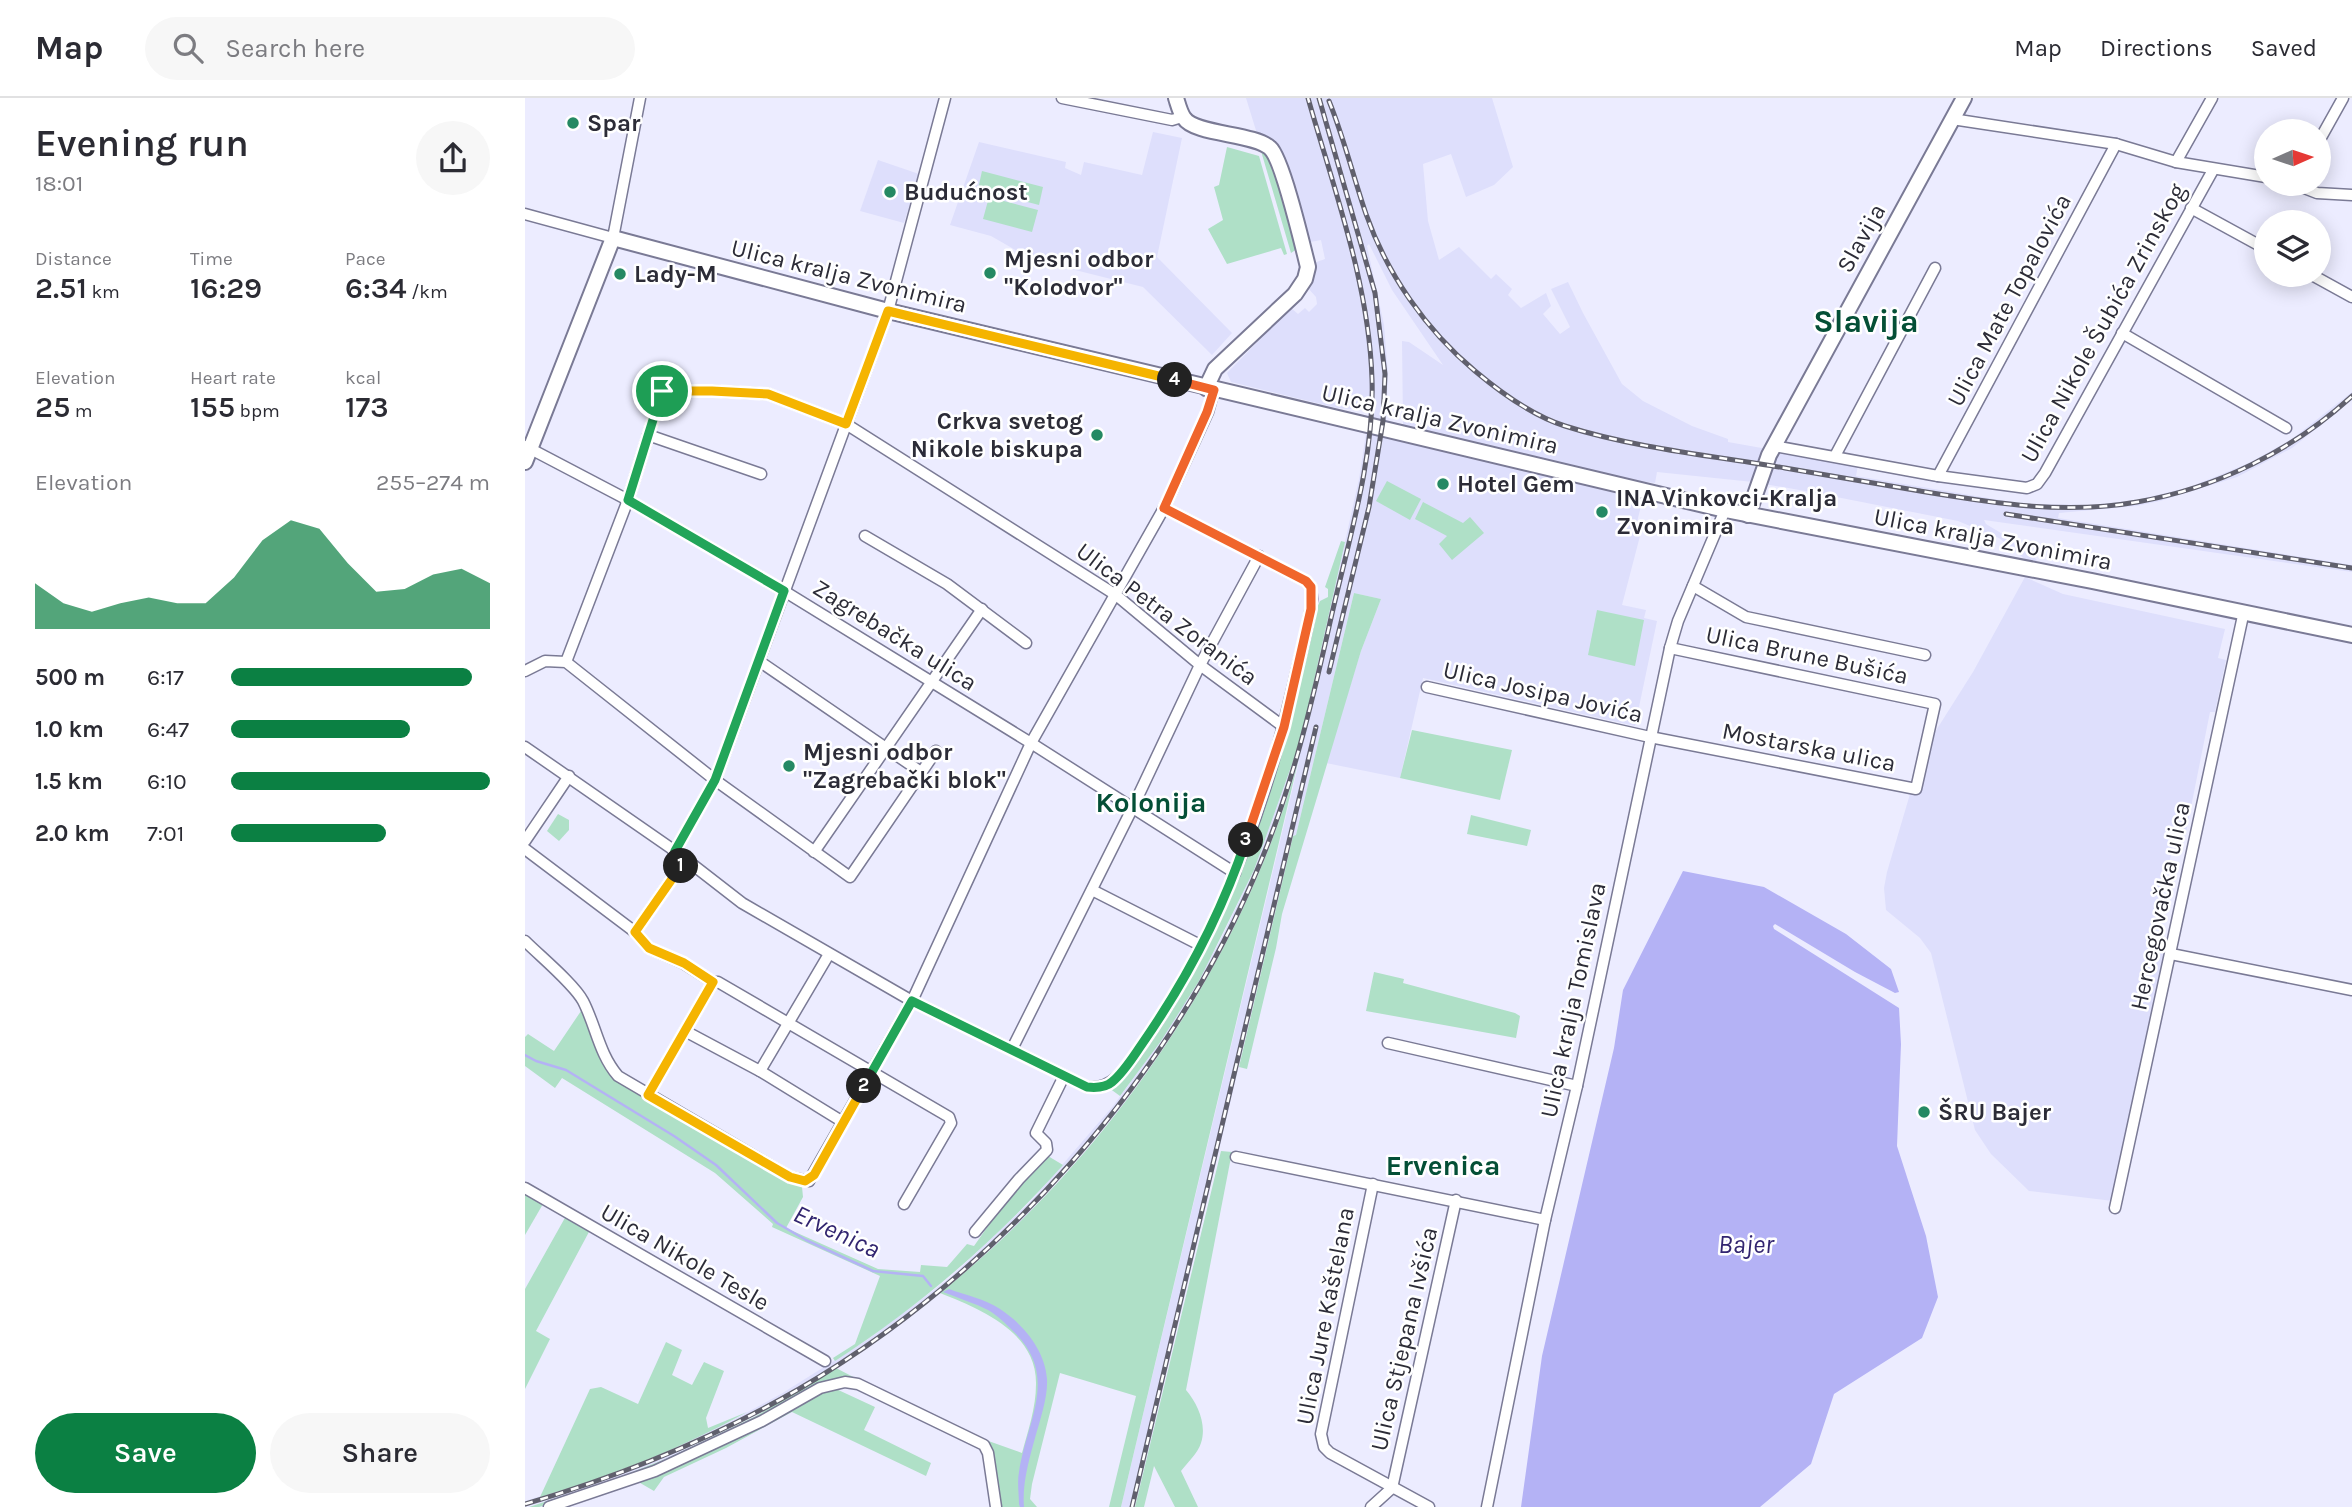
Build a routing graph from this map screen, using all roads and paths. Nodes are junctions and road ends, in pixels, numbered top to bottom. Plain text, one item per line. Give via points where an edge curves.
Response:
1 (640, 98) edge
2 (945, 98) edge
3 (1062, 98) edge
4 (1176, 98) edge
5 (1964, 98) edge
6 (2211, 98) edge
7 (2343, 98) edge
8 (1182, 117) junction
9 (1952, 119) junction
10 (2331, 120) edge
11 (2116, 144) junction
12 (2176, 162) junction
13 (2213, 170) junction
14 (2254, 175) edge
15 (2331, 194) edge
16 (2352, 195) edge
17 (2191, 208) junction
18 (525, 214) edge
19 (613, 238) junction
20 (2254, 242) edge
21 (1935, 268) dead end
22 (2331, 285) edge
23 (2352, 297) edge
24 (888, 311) junction
25 (2122, 333) junction
26 (1210, 389) junction
27 (846, 424) junction
28 (2286, 428) dead end
29 (648, 435) junction
30 (1774, 446) junction
31 (528, 447) edge
32 (1835, 456) junction
33 (525, 462) edge
34 (761, 474) dead end
35 (1938, 476) junction
36 (628, 500) junction
37 (1164, 508) junction
38 (1725, 510) junction
39 (1748, 515) junction
40 (865, 536) dead end
41 (1259, 556) junction
42 (1693, 586) junction
43 (784, 591) junction
44 (1116, 595) junction
45 (982, 609) junction
46 (2244, 611) junction
47 (2352, 635) edge
48 (1026, 643) dead end
49 (1670, 648) junction
50 (1925, 655) dead end
51 (759, 661) junction
52 (566, 662) junction
53 (1200, 666) junction
54 (525, 671) edge
55 (933, 683) junction
56 (1427, 687) dead end
57 (1935, 704) joint
58 (1284, 727) junction
59 (1650, 737) junction
60 (1031, 743) junction
61 (525, 747) edge
62 (887, 749) junction
63 (936, 751) dead end
64 (921, 772) junction
65 (569, 776) junction
66 (715, 780) junction
67 (1132, 809) junction
68 (525, 841) edge
69 (525, 849) edge
70 (675, 851) junction
71 (814, 852) junction
72 (685, 860) junction
73 (1235, 873) junction
74 (1092, 890) junction
75 (635, 932) junction
76 (525, 941) edge
77 (1200, 945) junction
78 (829, 954) junction
79 (2171, 954) junction
80 (713, 982) junction
81 (2352, 990) edge
82 (912, 1001) junction
83 (789, 1023) junction
84 (685, 1031) junction
85 (1388, 1043) dead end
86 (1012, 1049) junction
87 (760, 1071) junction
88 (873, 1072) junction
89 (1064, 1076) junction
90 (1577, 1086) junction
91 (648, 1095) junction
92 (843, 1122) junction
93 (1236, 1157) dead end
94 (1373, 1184) junction
95 (525, 1188) edge
96 (1457, 1200) junction
97 (904, 1204) dead end
98 (2115, 1208) dead end
99 (1545, 1220) junction
100 (975, 1232) dead end
101 (825, 1360) dead end
102 (1392, 1488) junction
103 (549, 1507) edge
104 (996, 1507) edge
105 (1371, 1507) edge
106 (1429, 1507) edge
107 (1487, 1507) edge

1 - 19 street
2 - 24 street
3 - 8 street via 1172,120
4 - 8 main road
5 - 9 main road, Slavija
6 - 12 street
7 - 10 street
8 - 26 main road via 1193,125 1272,149 1306,259 1307,273 1295,294 1215,369
9 - 11 street
9 - 30 main road, Slavija
11 - 12 street
11 - 35 street, Ulica Mate Topalovića
12 - 13 street
13 - 14 street
13 - 17 street, Ulica Nikole Šubića Zrinskog
15 - 16 street
17 - 20 street
17 - 25 street, Ulica Nikole Šubića Zrinskog
18 - 19 street, Ulica kralja Zvonimira
19 - 24 main road, Ulica kralja Zvonimira
19 - 31 main road
21 - 32 street
22 - 23 street
24 - 26 main road, Ulica kralja Zvonimira
24 - 27 street
25 - 28 street
25 - 35 street, Ulica Nikole Šubića Zrinskog via 2037,484 2027,488
26 - 37 street via 1207,412
26 - 38 main road, Ulica kralja Zvonimira
27 - 29 street, Ulica Petra Zoranića via 768,394 662,391
27 - 43 street
27 - 44 street, Ulica Petra Zoranića
29 - 34 street
29 - 36 street
30 - 32 street, Ulica Nikole Šubića Zrinskog
30 - 39 main road, Slavija
31 - 33 main road
31 - 36 street, Zagrebačka ulica
32 - 35 street, Ulica Nikole Šubića Zrinskog
36 - 43 street, Zagrebačka ulica
36 - 52 street
37 - 41 street
37 - 44 street
38 - 39 main road, Ulica kralja Zvonimira
38 - 42 street, Ulica kralja Tomislava
39 - 46 main road, Ulica kralja Zvonimira
40 - 45 street
41 - 53 street
41 - 58 street via 1311,587 1311,609
42 - 49 street, Ulica kralja Tomislava
42 - 50 street via 1746,617
43 - 51 street
43 - 55 street, Zagrebačka ulica
44 - 53 street, Ulica Petra Zoranića
44 - 60 street
45 - 48 street
45 - 55 street
46 - 47 main road, Ulica kralja Zvonimira
46 - 79 street, Hercegovačka ulica
49 - 57 street, Ulica Brune Bušića
49 - 59 street, Ulica kralja Tomislava
51 - 62 street
51 - 66 street
52 - 54 street via 545,662
52 - 66 street
53 - 58 street, Ulica Petra Zoranića
53 - 67 street
55 - 60 street, Zagrebačka ulica
55 - 62 street
56 - 59 street, Ulica Josipa Jovića
57 - 59 street, Mostarska ulica via 1916,789
58 - 73 street
59 - 90 street, Ulica kralja Tomislava
60 - 67 street, Zagrebačka ulica
60 - 82 street
61 - 65 street
62 - 64 street
62 - 71 street
63 - 64 street
64 - 71 street via 850,877
65 - 68 street
65 - 70 street
66 - 70 street
66 - 71 street
67 - 73 street, Zagrebačka ulica
67 - 74 street
69 - 75 street
70 - 72 street
72 - 75 street
72 - 78 street via 742,903
73 - 77 street
74 - 77 street
74 - 86 street
75 - 80 street via 649,948
76 - 91 street via 582,999 608,1065
77 - 89 street via 1161,1017 1113,1082 1087,1087
78 - 82 street
78 - 83 street
79 - 81 street
79 - 98 street, Hercegovačka ulica
80 - 83 street
80 - 84 street
82 - 86 street
82 - 88 street
83 - 87 street
83 - 88 street
84 - 87 street
84 - 91 street
85 - 90 street
86 - 89 street
87 - 92 street
88 - 92 street
88 - 97 street via 949,1117 950,1123
89 - 100 street via 1036,1133 1047,1150
90 - 99 street, Ulica kralja Tomislava
91 - 92 street via 790,1177 805,1181 814,1175
93 - 94 street
94 - 96 street
94 - 102 street, Ulica Jure Kaštelana via 1321,1434 1330,1453
95 - 101 street, Ulica Nikole Tesle
96 - 99 street
96 - 102 street, Ulica Stjepana Ivšića
99 - 107 street, Ulica kralja Tomislava
102 - 105 street
102 - 106 street
103 - 104 street via 655,1471 762,1422 820,1388 845,1382 858,1384 984,1445

